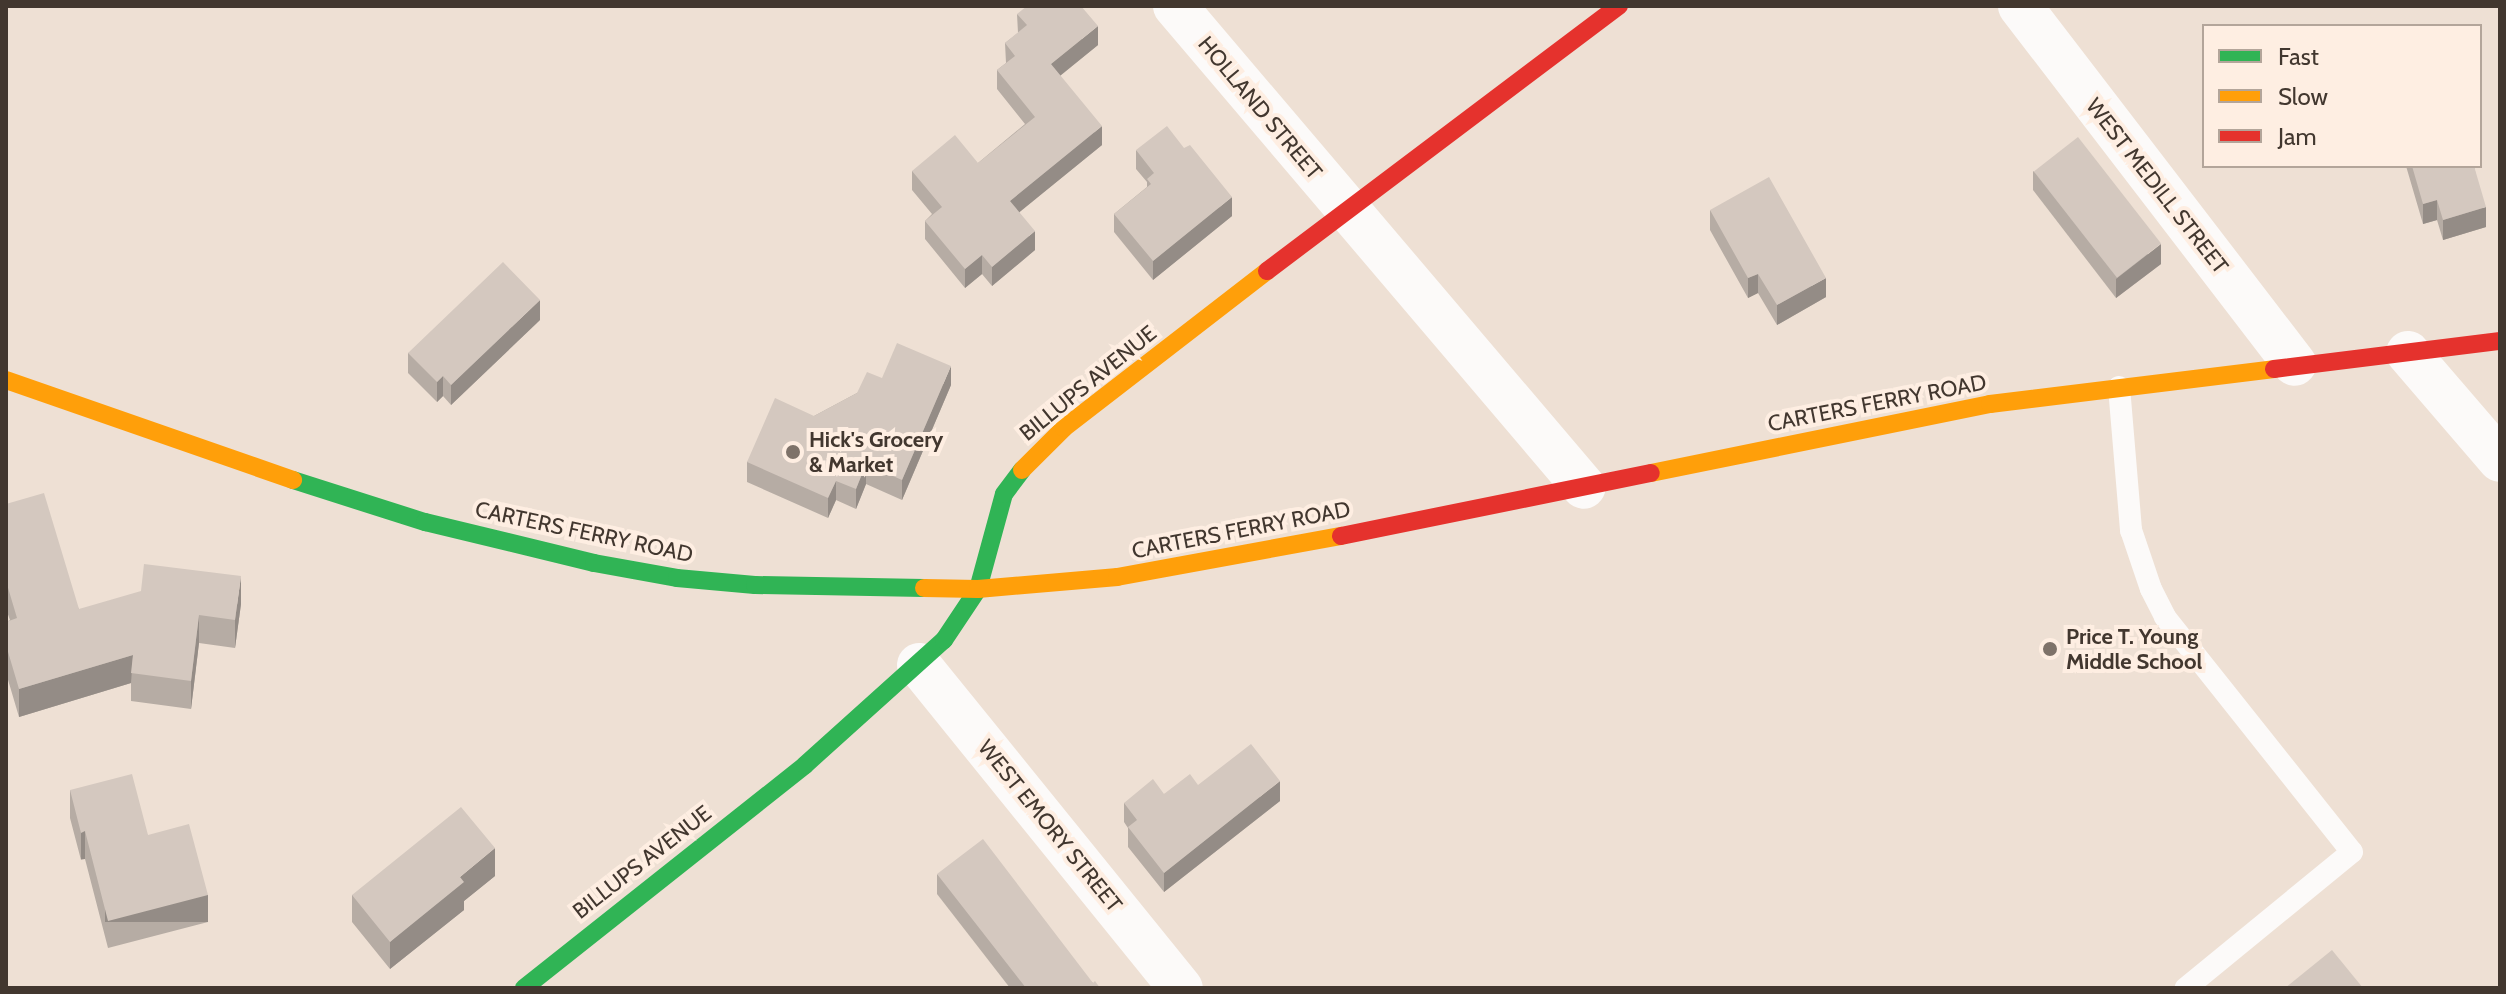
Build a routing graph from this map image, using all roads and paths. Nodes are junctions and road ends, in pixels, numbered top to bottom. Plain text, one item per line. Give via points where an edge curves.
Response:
1 (1175, 6) edge
2 (1619, 6) edge
3 (2020, 6) edge
4 (1346, 210) junction
5 (2500, 341) edge
6 (2408, 353) junction
7 (2295, 364) junction
8 (6, 380) edge
9 (2119, 387) junction
10 (2500, 460) edge
11 (1584, 487) junction
12 (978, 589) junction
13 (919, 665) junction
14 (524, 988) edge
15 (1181, 988) edge
16 (2186, 988) edge

1 - 4 street, HOLLAND STREET
2 - 4 street, BILLUPS AVENUE
3 - 7 street, WEST MEDILL STREET
4 - 11 street, HOLLAND STREET
4 - 12 street, BILLUPS AVENUE via 1033,457 1004,494
5 - 6 street, CARTERS FERRY ROAD
6 - 7 street, CARTERS FERRY ROAD
6 - 10 street
7 - 9 street, CARTERS FERRY ROAD
8 - 12 street, CARTERS FERRY ROAD via 355,501 594,563 755,585
9 - 11 street, CARTERS FERRY ROAD via 1990,404
9 - 16 lane via 2131,530 2165,617 2352,852
11 - 12 street, CARTERS FERRY ROAD via 1192,566
12 - 13 street, BILLUPS AVENUE via 944,640
13 - 14 street, BILLUPS AVENUE via 805,765
13 - 15 street, WEST EMORY STREET

